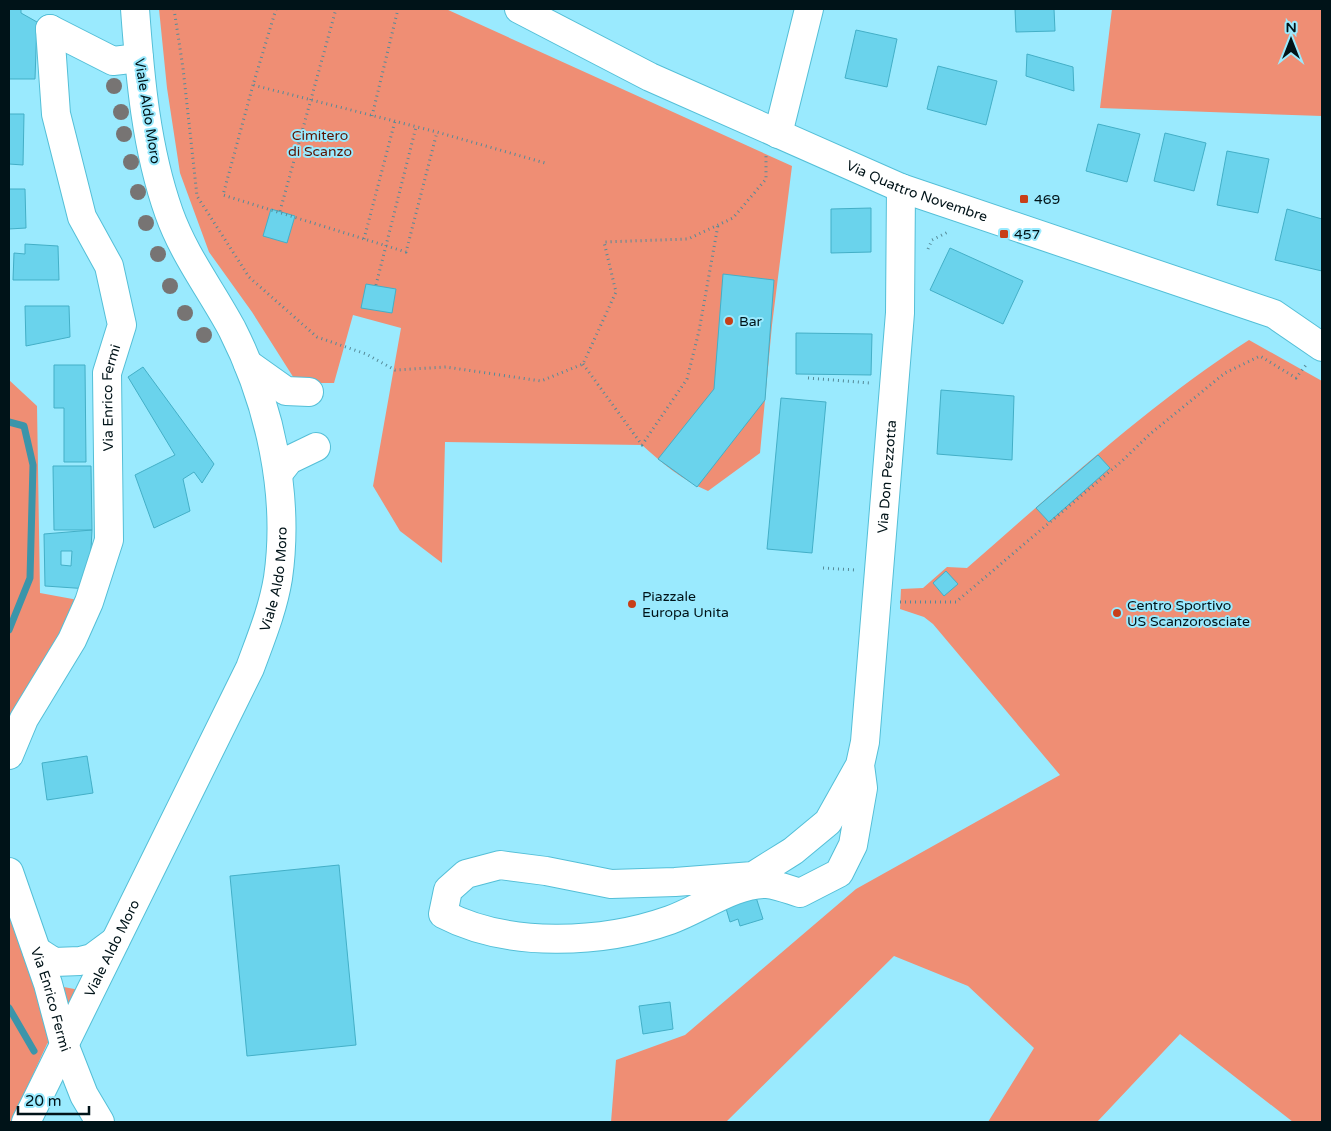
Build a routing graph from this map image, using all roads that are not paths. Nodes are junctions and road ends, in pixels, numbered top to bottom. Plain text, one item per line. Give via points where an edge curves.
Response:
1 (135, 9) edge
2 (520, 9) edge
3 (809, 9) edge
4 (139, 58) junction
5 (778, 134) junction
6 (901, 188) junction
7 (1316, 354) edge
8 (248, 364) junction
9 (309, 392) dead end
10 (316, 447) dead end
11 (278, 474) junction
12 (9, 755) edge
13 (860, 765) junction
14 (9, 872) edge
15 (115, 941) junction
16 (37, 951) junction
17 (64, 1044) junction
18 (26, 1122) edge
19 (100, 1122) edge

1 - 4 street, Viale Aldo Moro
2 - 5 street, Via Quattro Novembre via 650,77
3 - 5 street
4 - 8 street, Viale Aldo Moro via 150,142 169,213
4 - 12 street, Via Enrico Fermi via 112,61 50,29 56,114 82,216 109,266 122,325 107,374 109,540 89,602 72,640 24,719
5 - 6 street, Via Quattro Novembre
6 - 7 street, Via Quattro Novembre via 1274,314
6 - 13 street, Via Don Pezzotta via 902,276 865,742
8 - 9 street via 286,391
8 - 11 street, Viale Aldo Moro via 267,420
10 - 11 street via 289,460
11 - 15 street, Viale Aldo Moro via 281,537 278,578 269,618 250,668
13 - 13 street via 828,822 793,851 753,876 611,884 500,865 466,874 448,890 443,914 459,922 500,932 550,940 608,935 671,920 701,905 767,884 800,893 839,873 854,845 863,788
14 - 16 street, Via Enrico Fermi
15 - 16 street via 92,958 80,961 54,962
15 - 17 street, Viale Aldo Moro
16 - 17 street, Via Enrico Fermi
17 - 18 street, Viale Aldo Moro
17 - 19 street, Via Enrico Fermi via 84,1095

